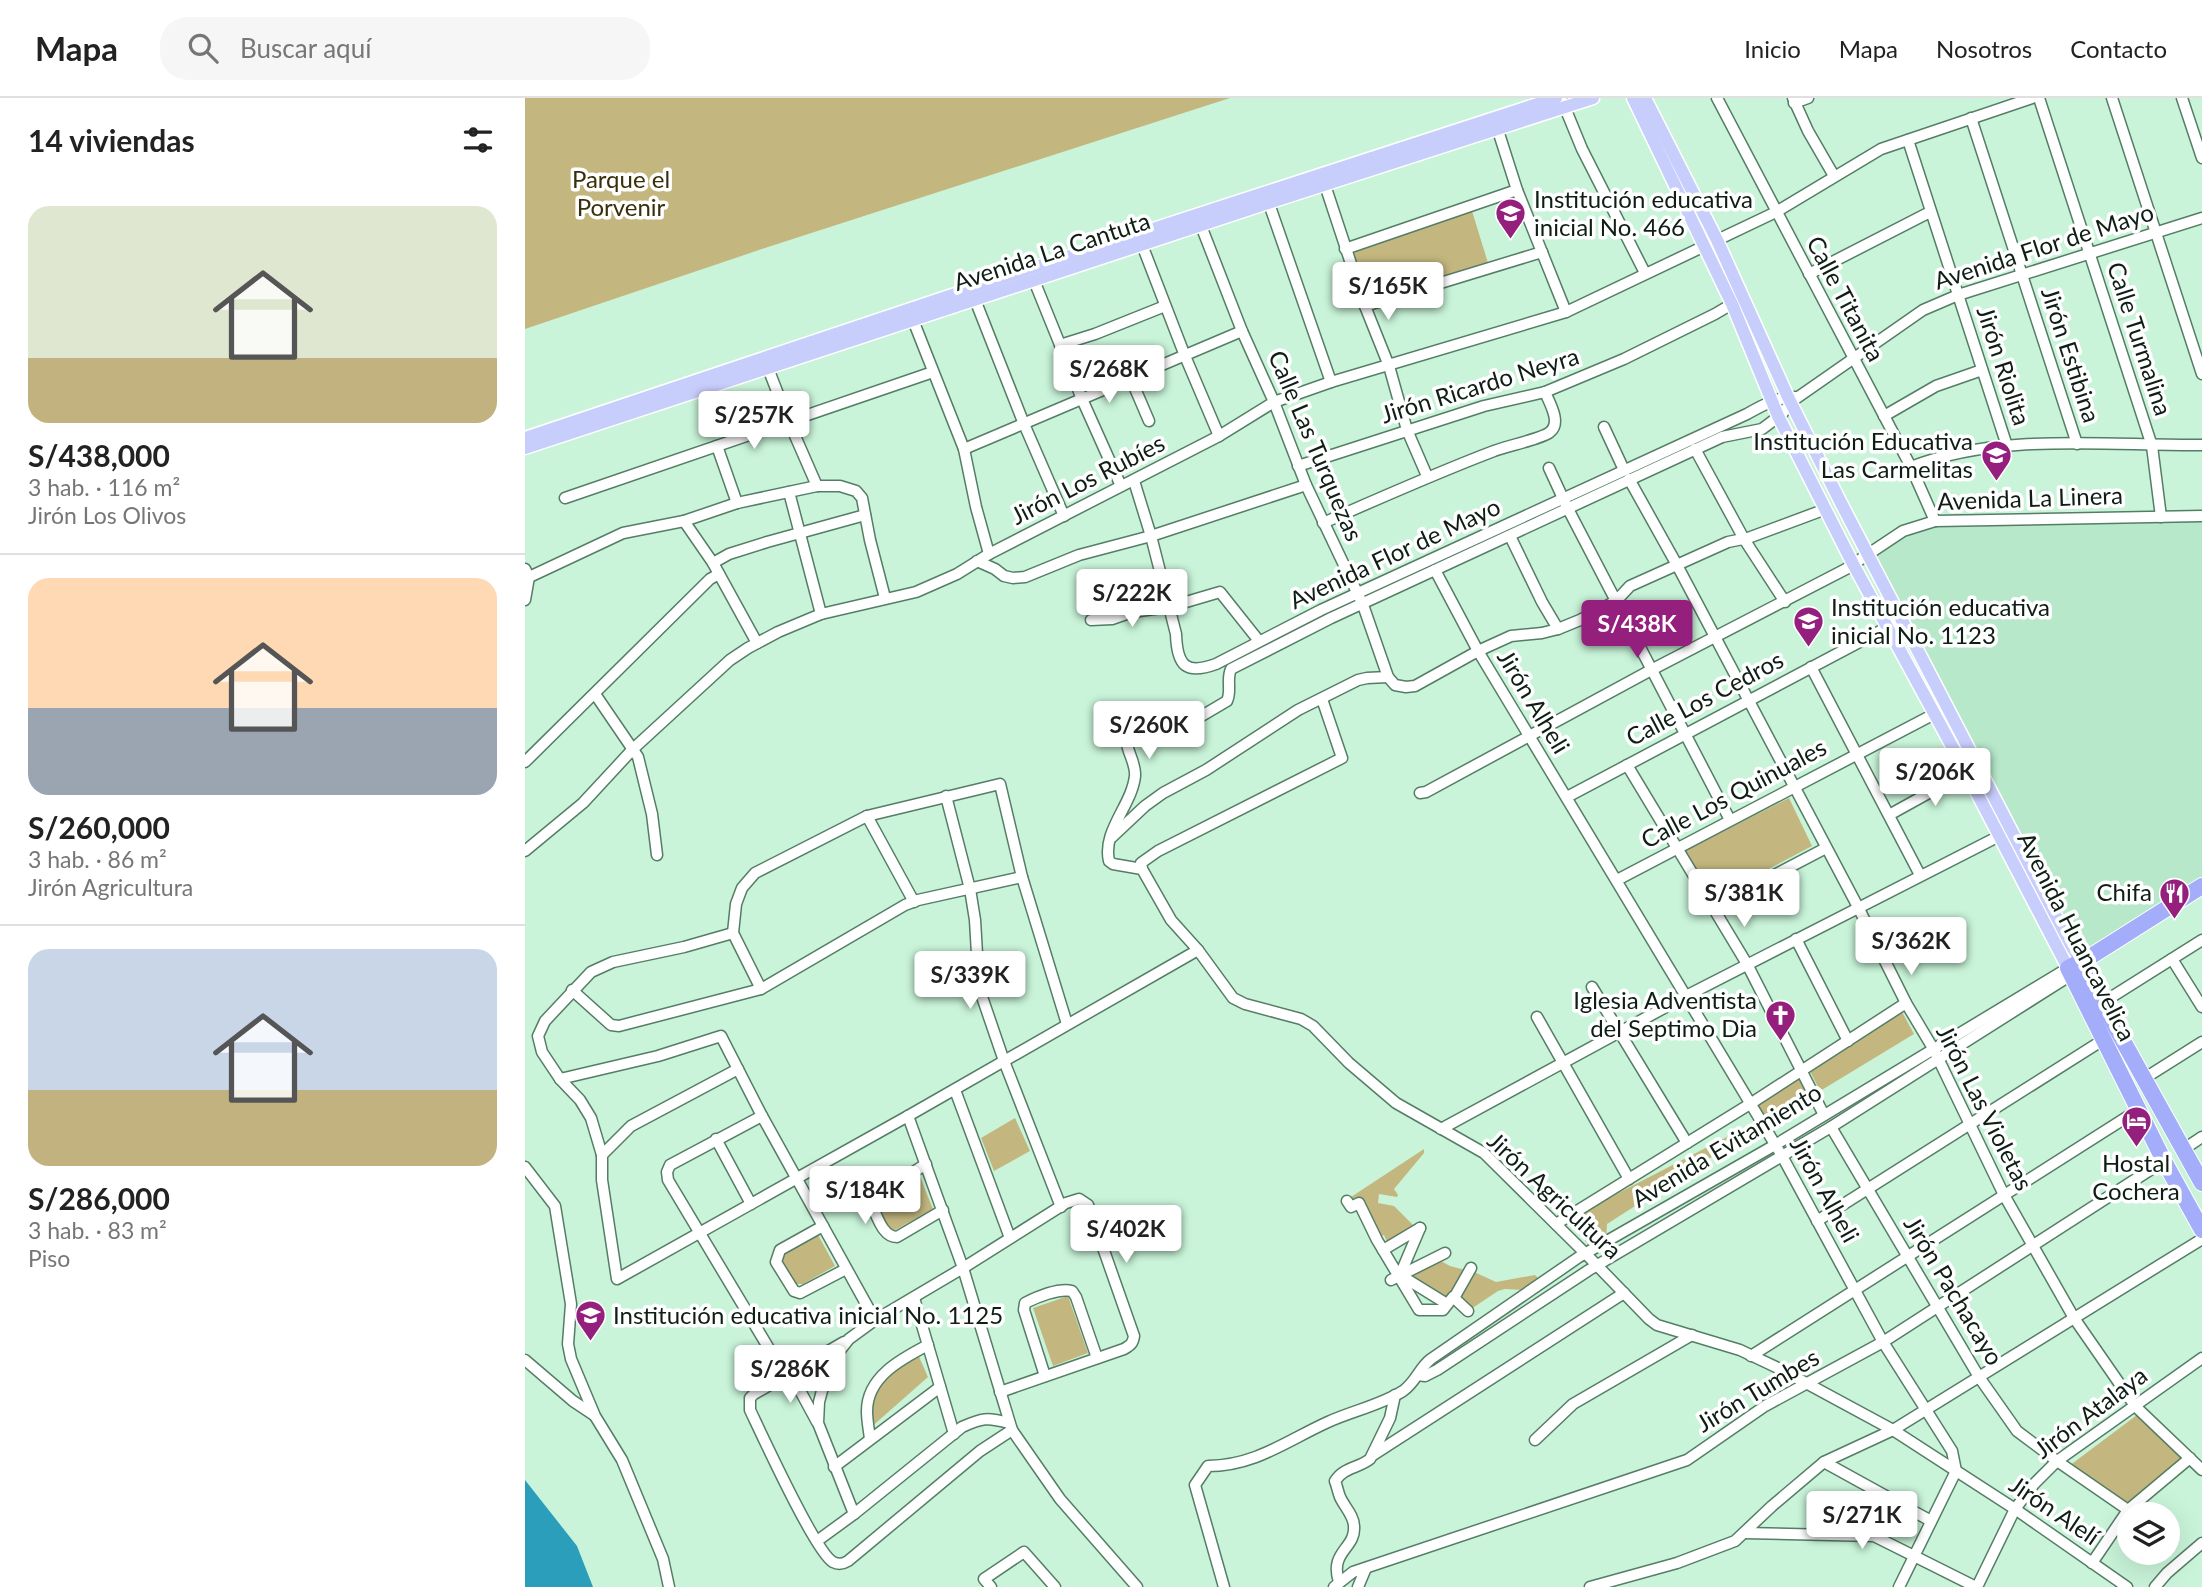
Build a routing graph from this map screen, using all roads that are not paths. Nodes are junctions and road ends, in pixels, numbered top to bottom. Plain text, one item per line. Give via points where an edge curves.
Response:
1 (1593, 98) edge
2 (1633, 98) edge
3 (1645, 98) edge
4 (1717, 98) edge
5 (1808, 98) edge
6 (2032, 98) edge
7 (2039, 98) edge
8 (2112, 98) edge
9 (2182, 98) edge
10 (1793, 100) edge
11 (1560, 101) edge
12 (1971, 118) junction
13 (1495, 123) junction
14 (1907, 140) junction
15 (2202, 158) edge
16 (1834, 176) junction
17 (1323, 180) junction
18 (1517, 190) junction
19 (1267, 198) junction
20 (1776, 212) junction
21 (1930, 212) junction
22 (2202, 218) edge
23 (1199, 220) junction
24 (2157, 232) junction
25 (1140, 240) junction
26 (1710, 243) junction
27 (1345, 249) junction
28 (1542, 252) junction
29 (2088, 253) junction
30 (1645, 273) junction
31 (1032, 274) junction
32 (1809, 274) junction
33 (2023, 275) junction
34 (973, 294) junction
35 (1958, 295) junction
36 (1743, 297) junction
37 (1732, 304) junction
38 (1165, 306) junction
39 (1365, 306) junction
40 (1566, 312) junction
41 (911, 314) junction
42 (1243, 331) junction
43 (1060, 345) junction
44 (1185, 356) junction
45 (1853, 360) junction
46 (766, 363) junction
47 (1389, 366) junction
48 (1982, 370) junction
49 (933, 372) junction
50 (2202, 374) edge
51 (1131, 379) junction
52 (1331, 382) junction
53 (1545, 392) junction
54 (1793, 398) junction
55 (1082, 399) junction
56 (1771, 401) junction
57 (1274, 402) junction
58 (1777, 416) junction
59 (1884, 416) junction
60 (1149, 421) dead end
61 (789, 422) junction
62 (1024, 424) junction
63 (1604, 427) dead end
64 (1407, 430) junction
65 (1219, 436) junction
66 (525, 438) edge
67 (2077, 444) junction
68 (2202, 445) edge
69 (717, 446) junction
70 (2007, 446) junction
71 (2152, 446) junction
72 (525, 448) edge
73 (964, 449) junction
74 (1695, 449) junction
75 (1299, 466) junction
76 (1911, 467) junction
77 (1549, 468) dead end
78 (1627, 475) junction
79 (1427, 476) junction
80 (1134, 481) junction
81 (1306, 485) junction
82 (817, 486) junction
83 (1121, 486) junction
84 (789, 492) junction
85 (565, 498) dead end
86 (737, 503) junction
87 (1566, 503) junction
88 (1826, 509) junction
89 (865, 515) junction
90 (1064, 516) junction
91 (2202, 516) edge
92 (2161, 517) junction
93 (684, 521) junction
94 (1935, 521) junction
95 (1323, 523) junction
96 (799, 534) junction
97 (1151, 536) junction
98 (1510, 536) junction
99 (1744, 539) junction
100 (989, 554) junction
101 (1867, 554) junction
102 (977, 561) junction
103 (713, 563) junction
104 (1677, 565) junction
105 (1853, 565) junction
106 (1434, 570) junction
107 (719, 574) junction
108 (526, 575) edge
109 (885, 598) junction
110 (1361, 599) junction
111 (525, 600) edge
112 (1616, 601) junction
113 (1785, 602) junction
114 (1169, 607) junction
115 (821, 614) junction
116 (1091, 620) dead end
117 (1901, 620) junction
118 (1888, 627) junction
119 (1558, 629) junction
120 (1715, 637) junction
121 (1259, 640) junction
122 (757, 643) junction
123 (1478, 651) junction
124 (1811, 667) junction
125 (1653, 669) junction
126 (1388, 677) junction
127 (595, 694) junction
128 (1322, 699) junction
129 (1749, 700) junction
130 (1947, 708) junction
131 (1933, 713) junction
132 (1686, 734) junction
133 (1530, 736) junction
134 (633, 749) junction
135 (1856, 754) junction
136 (525, 762) edge
137 (1627, 765) junction
138 (1972, 770) junction
139 (1794, 786) junction
140 (1420, 793) dead end
141 (946, 796) junction
142 (1567, 797) junction
143 (1889, 815) junction
144 (867, 816) junction
145 (1730, 820) junction
146 (2004, 832) junction
147 (1111, 838) junction
148 (1678, 848) junction
149 (1826, 848) junction
150 (525, 851) edge
151 (657, 855) dead end
152 (1141, 867) junction
153 (1920, 875) junction
154 (1022, 877) junction
155 (1617, 880) junction
156 (2202, 886) edge
157 (970, 889) junction
158 (914, 902) junction
159 (1713, 907) junction
160 (1858, 907) junction
161 (733, 933) junction
162 (1795, 939) junction
163 (2202, 940) edge
164 (1198, 950) junction
165 (2172, 959) junction
166 (1747, 964) junction
167 (2080, 965) junction
168 (1592, 987) dead end
169 (761, 989) junction
170 (572, 990) junction
171 (1686, 996) junction
172 (1906, 1003) junction
173 (2102, 1003) junction
174 (2202, 1007) edge
175 (1537, 1017) dead end
176 (1067, 1024) junction
177 (1619, 1032) junction
178 (2103, 1040) junction
179 (1848, 1041) junction
180 (2202, 1042) edge
181 (1936, 1055) junction
182 (1004, 1060) junction
183 (1563, 1062) junction
184 (738, 1069) junction
185 (1801, 1071) junction
186 (2145, 1078) junction
187 (560, 1079) junction
188 (955, 1090) junction
189 (1751, 1104) junction
190 (2138, 1110) junction
191 (1824, 1115) junction
192 (762, 1116) junction
193 (908, 1116) junction
194 (1971, 1124) junction
195 (1831, 1127) junction
196 (1441, 1129) junction
197 (2202, 1137) edge
198 (716, 1139) junction
199 (1687, 1143) junction
200 (1775, 1145) junction
201 (2184, 1149) junction
202 (602, 1155) junction
203 (1782, 1156) junction
204 (2164, 1161) junction
205 (926, 1164) junction
206 (525, 1167) edge
207 (797, 1178) junction
208 (1629, 1179) junction
209 (2202, 1183) edge
210 (1868, 1189) junction
211 (2004, 1195) junction
212 (1347, 1201) dead end
213 (751, 1204) junction
214 (1061, 1207) junction
215 (943, 1210) junction
216 (1817, 1221) junction
217 (1556, 1224) junction
218 (823, 1226) junction
219 (2202, 1230) edge
220 (701, 1233) junction
221 (1010, 1238) junction
222 (2202, 1239) edge
223 (2032, 1245) junction
224 (1383, 1250) junction
225 (1445, 1253) dead end
226 (1586, 1254) junction
227 (1907, 1256) junction
228 (1597, 1266) junction
229 (963, 1268) junction
230 (1471, 1268) dead end
231 (846, 1269) junction
232 (1396, 1277) junction
233 (1855, 1290) junction
234 (1624, 1293) junction
235 (914, 1298) junction
236 (1451, 1301) junction
237 (1938, 1307) junction
238 (1468, 1311) dead end
239 (2074, 1318) junction
240 (875, 1320) junction
241 (1692, 1335) junction
242 (849, 1339) junction
243 (1883, 1342) junction
244 (927, 1345) junction
245 (1751, 1356) junction
246 (1097, 1358) junction
247 (525, 1360) edge
248 (777, 1362) dead end
249 (2200, 1364) edge
250 (790, 1373) junction
251 (1418, 1375) junction
252 (1045, 1376) junction
253 (1979, 1377) junction
254 (1806, 1385) junction
255 (940, 1387) junction
256 (1000, 1392) junction
257 (1395, 1395) junction
258 (2135, 1406) junction
259 (1927, 1409) junction
260 (595, 1416) junction
261 (818, 1423) junction
262 (1010, 1426) junction
263 (1893, 1430) junction
264 (954, 1434) junction
265 (870, 1439) junction
266 (1535, 1440) dead end
267 (1373, 1455) junction
268 (2190, 1458) junction
269 (2057, 1461) junction
270 (1824, 1462) junction
271 (834, 1467) junction
272 (2202, 1470) edge
273 (1956, 1471) junction
274 (2117, 1502) edge
275 (2138, 1502) edge
276 (2015, 1509) junction
277 (854, 1514) junction
278 (1931, 1521) junction
279 (2117, 1526) edge
280 (1744, 1533) junction
281 (817, 1541) junction
282 (2202, 1543) edge
283 (1914, 1556) junction
284 (2092, 1563) junction
285 (1366, 1569) junction
286 (1340, 1585) edge
287 (1133, 1586) edge
288 (669, 1587) edge
289 (991, 1587) edge
290 (1055, 1587) edge
291 (1224, 1587) edge
292 (1358, 1587) edge
293 (1590, 1587) edge
294 (1899, 1587) edge
295 (1976, 1587) edge
296 (2127, 1587) edge
297 (2155, 1587) edge

1 - 11 main road, Avenida La Cantuta
2 - 26 main road, Avenida Huancavelica
3 - 26 main road, Avenida Huancavelica
4 - 20 street, Calle Titanita
5 - 10 street
6 - 12 street, Jirón Los Rubíes
7 - 29 street, Calle Turmalina
8 - 24 street
9 - 15 street
10 - 16 street
11 - 13 main road, Avenida La Cantuta
11 - 30 street
12 - 14 street, Jirón Los Rubíes
12 - 33 street, Jirón Estibina
13 - 17 main road, Avenida La Cantuta
13 - 18 street
14 - 16 street, Jirón Los Rubíes
14 - 21 street, Jirón Riolita
16 - 20 street, Jirón Los Rubíes
17 - 19 main road, Avenida La Cantuta
17 - 27 street
18 - 27 street
18 - 28 street
19 - 23 main road, Avenida La Cantuta
19 - 52 street
20 - 26 street, Jirón Los Rubíes
20 - 32 street, Calle Titanita
21 - 32 street
21 - 35 street, Jirón Riolita
22 - 24 street, Avenida Flor de Mayo
23 - 25 main road, Avenida La Cantuta
23 - 42 street, Calle Las Turquezas
24 - 29 street, Avenida Flor de Mayo
24 - 50 street
25 - 31 main road, Avenida La Cantuta
25 - 38 street
26 - 30 street, Jirón Los Rubíes
26 - 36 main road, Avenida Huancavelica
26 - 37 main road, Avenida Huancavelica
27 - 39 street
28 - 39 street
28 - 40 street
29 - 33 street, Avenida Flor de Mayo
29 - 71 street, Calle Turmalina
30 - 40 street, Jirón Los Rubíes
31 - 34 main road, Avenida La Cantuta
31 - 43 street
32 - 45 street, Calle Titanita
33 - 35 street, Avenida Flor de Mayo
33 - 67 street, Jirón Estibina
34 - 41 main road, Avenida La Cantuta
34 - 62 street
35 - 45 street, Avenida Flor de Mayo via 1923,310
35 - 48 street, Jirón Riolita
36 - 37 street, Jirón Ricardo Neyra
36 - 54 main road, Avenida Huancavelica
37 - 53 street, Jirón Ricardo Neyra via 1624,359
37 - 56 main road, Avenida Huancavelica
38 - 43 street
38 - 44 street
39 - 47 street
40 - 47 street, Jirón Los Rubíes
41 - 46 main road, Avenida La Cantuta
41 - 49 street
42 - 44 street
42 - 57 street, Calle Las Turquezas
43 - 55 street
44 - 51 street
44 - 65 street
45 - 54 street, Avenida Flor de Mayo
45 - 59 street, Calle Titanita
46 - 61 street
46 - 66 main road, Avenida La Cantuta
46 - 72 main road, Avenida La Cantuta
47 - 52 street, Jirón Los Rubíes
47 - 64 street
48 - 59 street via 1936,386
48 - 70 street, Jirón Riolita
49 - 61 street
49 - 73 street
51 - 55 street
51 - 60 street
52 - 57 street, Jirón Los Rubíes
53 - 64 street, Jirón Ricardo Neyra
53 - 79 street via 1555,422 1548,434
54 - 56 street, Avenida Flor de Mayo
54 - 58 street, Avenida Flor de Mayo
54 - 101 main road, Avenida Huancavelica
55 - 62 street
55 - 83 street
56 - 58 main road, Avenida Huancavelica
56 - 78 street, Avenida Flor de Mayo
57 - 65 street, Jirón Los Rubíes
57 - 75 street, Calle Las Turquezas
58 - 74 street, Avenida Flor de Mayo via 1762,429 1734,433
58 - 88 main road, Avenida Huancavelica
59 - 76 street, Calle Titanita
61 - 69 street
61 - 82 street
62 - 73 street
62 - 90 street
63 - 78 street, Jirón Las Violetas
64 - 75 street, Jirón Ricardo Neyra
64 - 79 street
65 - 80 street, Jirón Los Rubíes
67 - 70 street
67 - 71 street
68 - 71 street
69 - 85 street
69 - 86 street
70 - 76 street via 1938,457
71 - 92 street, Calle Turmalina
73 - 100 street
74 - 78 street, Avenida Flor de Mayo
74 - 99 street
75 - 81 street, Calle Las Turquezas
76 - 94 street, Calle Titanita
77 - 87 street
78 - 87 street, Avenida Flor de Mayo
78 - 104 street, Jirón Las Violetas
79 - 95 street
80 - 83 street, Jirón Los Rubíes
80 - 97 street, Avenida Flor de Mayo
81 - 95 street, Calle Las Turquezas
81 - 97 street
82 - 84 street
82 - 89 street via 856,491
83 - 90 street, Jirón Los Rubíes
84 - 86 street
84 - 96 street
86 - 93 street
87 - 98 street, Avenida Flor de Mayo
87 - 110 street, Avenida Flor de Mayo
87 - 112 street
88 - 99 street
88 - 105 main road, Avenida Huancavelica
89 - 96 street
89 - 109 street
90 - 100 street, Jirón Los Rubíes
91 - 92 street, Avenida La Linera
92 - 94 street, Avenida La Linera
93 - 103 street
93 - 108 street via 623,533
94 - 101 street, Avenida La Linera via 1903,531
95 - 110 street, Calle Las Turquezas
96 - 103 street
96 - 115 street
97 - 102 street via 1079,555 1025,577 1004,576
97 - 114 street, Avenida Flor de Mayo
98 - 106 street, Avenida Flor de Mayo
98 - 119 street
99 - 104 street via 1728,541
99 - 113 street
100 - 102 street, Jirón Los Rubíes
101 - 105 street, Avenida La Linera
101 - 117 main road, Avenida Huancavelica
102 - 109 street, Jirón Los Rubíes via 916,592
103 - 107 street
104 - 112 street via 1630,586
104 - 120 street, Jirón Las Violetas
105 - 113 street, Avenida La Linera
105 - 118 main road, Avenida Huancavelica
106 - 110 street, Avenida Flor de Mayo
106 - 123 street, Jirón Alheli
107 - 122 street
107 - 127 street
108 - 111 street
109 - 115 street, Jirón Los Rubíes
110 - 121 street, Avenida Flor de Mayo
110 - 126 street, Calle Las Turquezas
110 - 147 street, Avenida Flor de Mayo via 1231,669 1227,701 1171,734 1147,731 1127,743 1135,769 1133,783
112 - 119 street
112 - 125 street
113 - 120 street, Avenida La Linera
114 - 116 street
114 - 121 street via 1220,592
114 - 121 street, Avenida Flor de Mayo via 1181,662 1191,669 1216,664
115 - 122 street, Jirón Los Rubíes
117 - 118 street, Calle Los Cedros
117 - 130 main road, Avenida Huancavelica
118 - 124 street, Calle Los Cedros
118 - 131 main road, Avenida Huancavelica
119 - 123 street via 1511,636
120 - 125 street, Avenida La Linera
120 - 129 street, Jirón Las Violetas
122 - 134 street, Jirón Los Rubíes via 730,660
123 - 126 street via 1415,686 1400,687
123 - 133 street, Jirón Alheli
124 - 129 street, Calle Los Cedros
124 - 135 street
125 - 132 street
125 - 133 street, Avenida La Linera
126 - 128 street via 1358,680
127 - 134 street
127 - 136 street
128 - 147 street via 1163,793
128 - 152 street via 1342,758 1158,850
129 - 132 street, Calle Los Cedros
129 - 139 street, Jirón Las Violetas
130 - 131 street, Calle Los Quinuales
130 - 138 main road, Avenida Huancavelica
131 - 135 street, Calle Los Quinuales
131 - 138 main road, Avenida Huancavelica
132 - 137 street, Calle Los Cedros
132 - 145 street
133 - 140 street, Avenida La Linera
133 - 142 street, Jirón Alheli
134 - 150 street, Jirón Los Rubíes via 583,803
134 - 151 street via 652,814
135 - 139 street, Calle Los Quinuales
135 - 143 street
137 - 142 street, Calle Los Cedros
137 - 148 street
138 - 143 street
138 - 146 main road, Avenida Huancavelica
139 - 145 street, Calle Los Quinuales
139 - 149 street, Jirón Las Violetas
141 - 144 street
141 - 154 street via 1000,784
141 - 157 street
142 - 155 street, Jirón Alheli
143 - 153 street
144 - 158 street
144 - 161 street via 755,873 736,904
145 - 148 street, Calle Los Quinuales
146 - 153 street
146 - 167 main road, Avenida Huancavelica
147 - 152 street via 1109,862
148 - 155 street, Calle Los Quinuales
148 - 159 street
149 - 159 street
149 - 160 street, Jirón Las Violetas
152 - 164 street, Jirón Agricultura via 1171,920
153 - 160 street
154 - 157 street
154 - 176 street
155 - 171 street, Jirón Alheli
156 - 167 highway, Avenida Evitamiento
157 - 158 street
157 - 182 street via 978,988
158 - 169 street
159 - 166 street
160 - 162 street
160 - 172 street, Jirón Las Violetas
161 - 169 street
161 - 170 street via 613,962 591,972
162 - 166 street
162 - 179 street
163 - 165 street
164 - 176 street
164 - 196 street, Jirón Agricultura via 1233,998 1313,1026 1396,1103
165 - 173 street
165 - 174 street
166 - 171 street
166 - 185 street
167 - 173 highway, Avenida Huancavelica
167 - 178 highway, Avenida Huancavelica
167 - 181 street, Avenida Evitamiento
168 - 177 street
169 - 170 street via 619,1026 611,1025
170 - 187 street via 538,1036 542,1052
171 - 177 street
171 - 189 street, Jirón Alheli
172 - 179 street
172 - 181 street, Jirón Las Violetas
173 - 186 highway, Avenida Huancavelica
175 - 183 street
176 - 182 street
177 - 183 street
177 - 199 street
178 - 190 highway, Avenida Huancavelica
178 - 194 street
179 - 185 street
180 - 186 street
181 - 191 street, Avenida Evitamiento
181 - 194 street, Jirón Las Violetas
181 - 195 street, Avenida Evitamiento
182 - 188 street
182 - 214 street
183 - 196 street
183 - 208 street
184 - 187 street via 721,1036
184 - 192 street
184 - 202 street via 631,1126
185 - 189 street
185 - 191 street
186 - 201 highway, Avenida Huancavelica
187 - 202 street via 591,1118
188 - 193 street
188 - 221 street
189 - 199 street
189 - 200 street, Jirón Alheli
190 - 204 highway, Avenida Huancavelica
190 - 211 street
191 - 200 street, Avenida Evitamiento
192 - 198 street
192 - 207 street
193 - 205 street
193 - 207 street
194 - 210 street
194 - 211 street, Jirón Las Violetas
195 - 203 street, Avenida Evitamiento
195 - 210 street, Jirón Pachacayo
196 - 217 street, Jirón Agricultura via 1485,1153
197 - 201 street
198 - 213 street
198 - 220 street via 670,1165 667,1172
199 - 208 street
200 - 203 street, Jirón Alheli
200 - 226 street, Avenida Evitamiento
201 - 209 highway, Avenida Huancavelica
202 - 220 street via 601,1180 617,1279
203 - 216 street, Jirón Alheli
203 - 228 street, Avenida Evitamiento
204 - 219 highway, Avenida Huancavelica
204 - 223 street, Jirón Tumbes
205 - 215 street
205 - 215 street via 875,1197 872,1206 892,1237
206 - 260 street via 555,1206 571,1304 568,1344
207 - 213 street
207 - 218 street
208 - 217 street
210 - 216 street
210 - 227 street, Jirón Pachacayo
211 - 223 street, Jirón Las Violetas
211 - 227 street
212 - 224 street via 1351,1207 1359,1203
213 - 220 street
214 - 221 street
214 - 246 street via 1079,1199 1088,1205 1134,1336 1131,1345
215 - 229 street
216 - 233 street, Jirón Alheli
217 - 226 street, Jirón Agricultura
218 - 231 street
218 - 231 street via 780,1250 776,1262 794,1291 800,1293
220 - 248 street
221 - 229 street
222 - 239 street
223 - 237 street, Jirón Tumbes
223 - 239 street, Jirón Las Violetas
224 - 232 street via 1420,1228
224 - 236 street via 1419,1310 1443,1310
225 - 232 street
226 - 228 street, Jirón Agricultura
226 - 251 street, Avenida Evitamiento via 1431,1359
227 - 233 street
227 - 237 street, Jirón Pachacayo
228 - 234 street, Jirón Agricultura
228 - 251 street, Avenida Evitamiento via 1437,1370
229 - 235 street
229 - 256 street
230 - 236 street
231 - 240 street
232 - 236 street
233 - 243 street, Jirón Alheli
233 - 245 street
234 - 241 street, Jirón Agricultura via 1657,1325
234 - 267 street
235 - 240 street
235 - 244 street
236 - 238 street
237 - 243 street, Jirón Tumbes
237 - 253 street, Jirón Pachacayo
239 - 253 street
239 - 258 street, Jirón Las Violetas
240 - 242 street
241 - 245 street, Jirón Agricultura
241 - 266 street via 1573,1404
242 - 250 street
242 - 261 street via 826,1376
243 - 254 street, Jirón Tumbes
243 - 259 street, Jirón Alheli
244 - 255 street
244 - 265 street via 878,1380 867,1409
245 - 254 street, Jirón Agricultura
246 - 252 street
246 - 252 street via 1072,1291 1030,1300 1024,1310
247 - 260 street
249 - 258 street, Jirón Atalaya
250 - 261 street
250 - 281 street via 754,1394 750,1410
251 - 257 street, Avenida Evitamiento
252 - 256 street
253 - 259 street
253 - 269 street, Jirón Pachacayo via 2017,1431
254 - 263 street, Jirón Agricultura
254 - 285 street, Jirón Tumbes via 1765,1406 1687,1460
255 - 264 street
255 - 265 street
256 - 262 street
257 - 267 street
257 - 291 street via 1325,1423 1261,1456 1238,1464 1208,1466 1195,1485
258 - 268 street, Jirón Las Violetas
258 - 269 street, Jirón Atalaya
259 - 263 street
259 - 273 street, Jirón Alheli via 1952,1451
260 - 288 street via 622,1461 663,1559
261 - 271 street
262 - 264 street via 981,1418
262 - 281 street via 848,1561 836,1564
262 - 287 street via 1060,1499
263 - 270 street
263 - 273 street, Jirón Agricultura
264 - 277 street
265 - 271 street
267 - 286 street via 1335,1480 1355,1529 1336,1562
268 - 272 street, Jirón Las Violetas
268 - 275 street
269 - 274 street, Jirón Pachacayo
269 - 276 street, Jirón Atalaya
270 - 278 street
270 - 280 street
271 - 277 street
273 - 276 street, Jirón Alelí
273 - 278 street
276 - 284 street, Jirón Alelí
276 - 295 street, Jirón Atalaya
277 - 281 street
278 - 283 street
279 - 284 street
280 - 283 street via 1874,1536
280 - 293 street via 1735,1541 1677,1563
282 - 297 street
283 - 294 street
283 - 295 street
284 - 296 street, Jirón Alelí
285 - 286 street, Jirón Tumbes via 1353,1572
285 - 292 street
289 - 290 street via 984,1579 1024,1552

